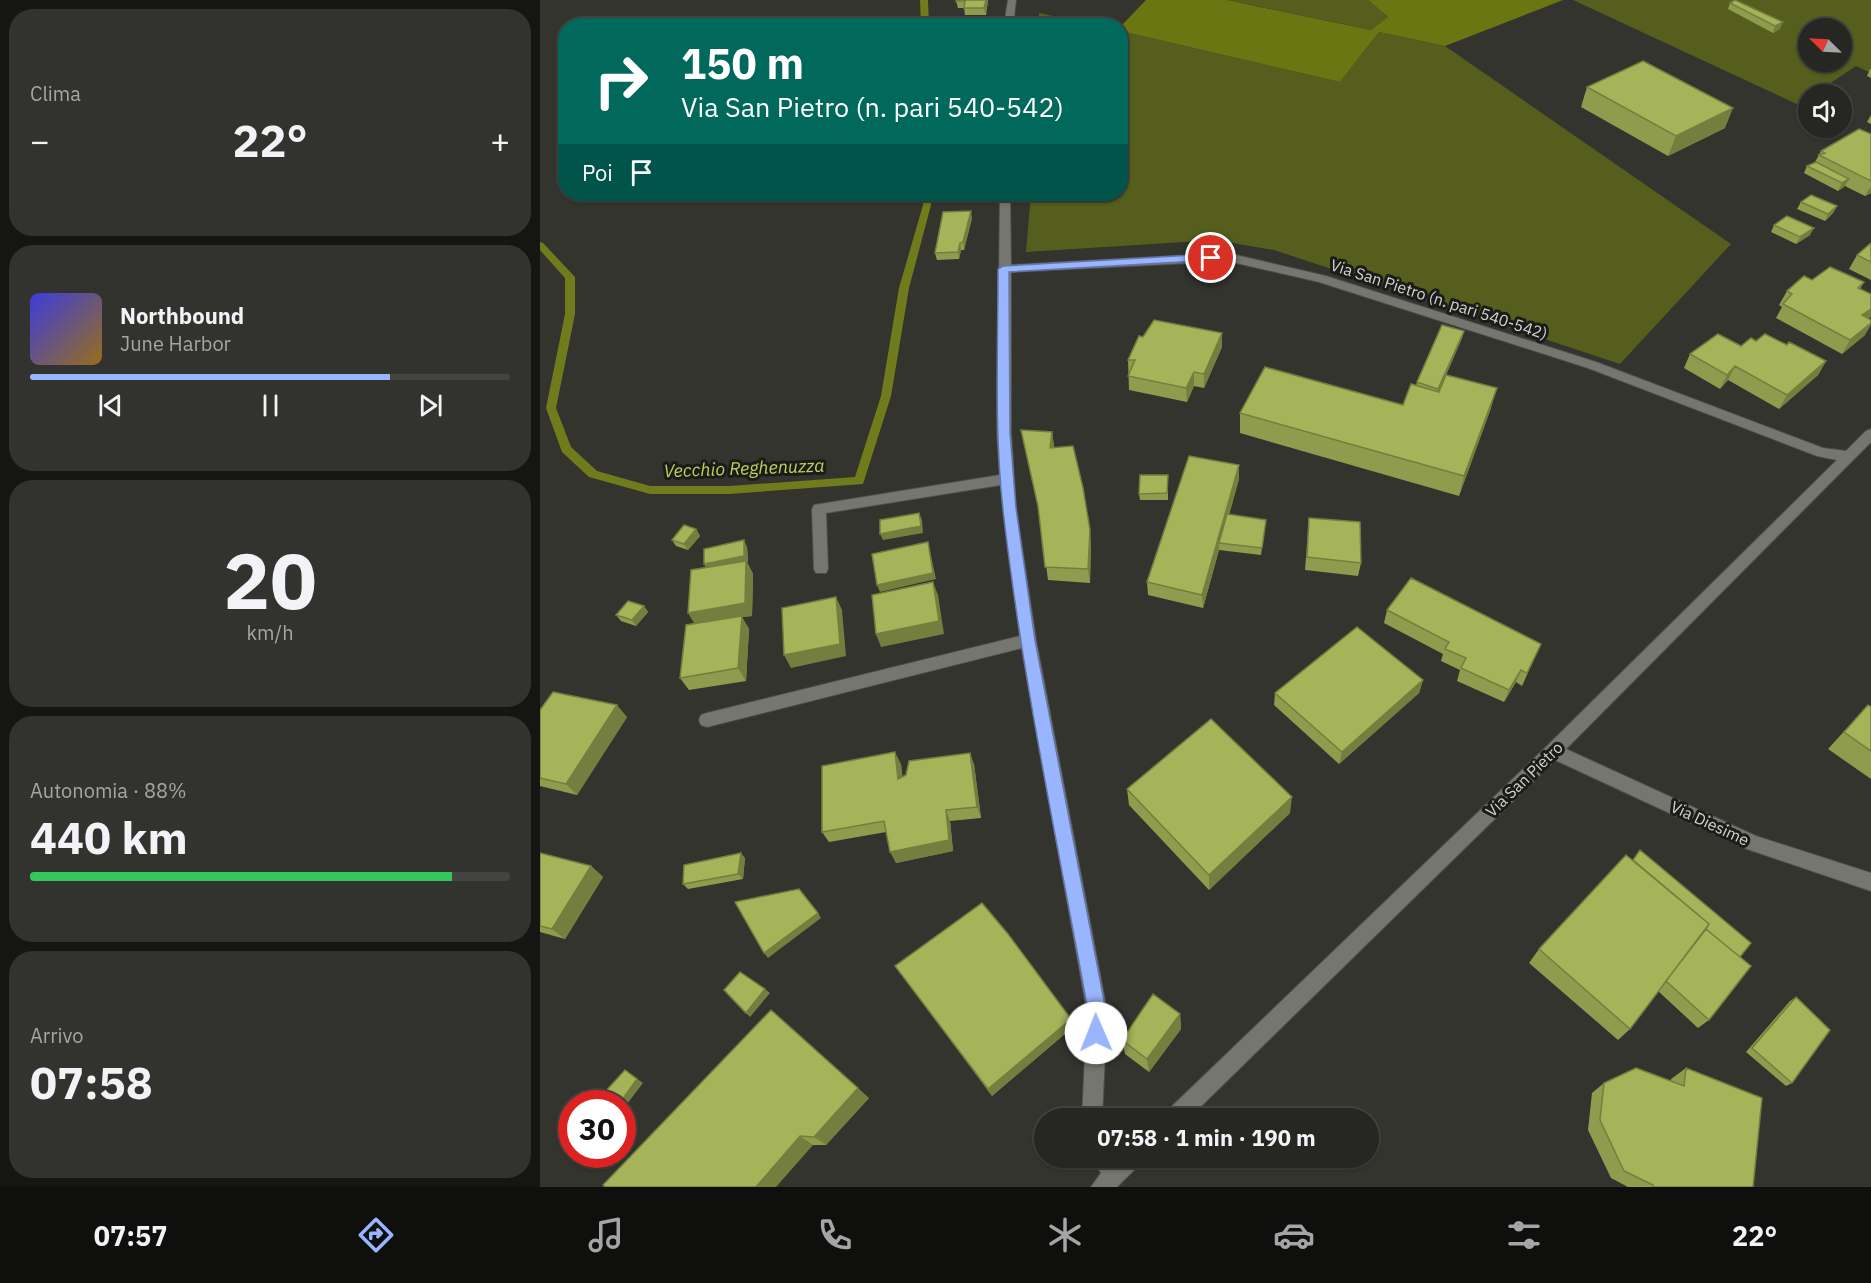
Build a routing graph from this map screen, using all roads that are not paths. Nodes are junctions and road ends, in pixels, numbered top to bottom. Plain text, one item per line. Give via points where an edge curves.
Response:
1 (1012, 0) edge
2 (1009, 18) edge
3 (1005, 201) edge
4 (1003, 269) junction
5 (1871, 434) edge
6 (1849, 456) junction
7 (1008, 479) junction
8 (821, 570) dead end
9 (1028, 640) junction
10 (707, 720) dead end
11 (1553, 751) junction
12 (1871, 882) edge
13 (1093, 1108) edge
14 (1184, 1108) edge

1 - 2 street
3 - 4 street
4 - 6 street, Via San Pietro (n. pari 540-542) via 1211,258 1322,279 1592,365 1822,453
4 - 7 street
5 - 6 street, Via San Pietro
6 - 11 street, Via San Pietro
7 - 8 street via 819,509
7 - 9 street
9 - 10 street
9 - 13 street via 1097,1011
11 - 12 street, Via Diesime via 1753,843
11 - 14 street, Via San Pietro

